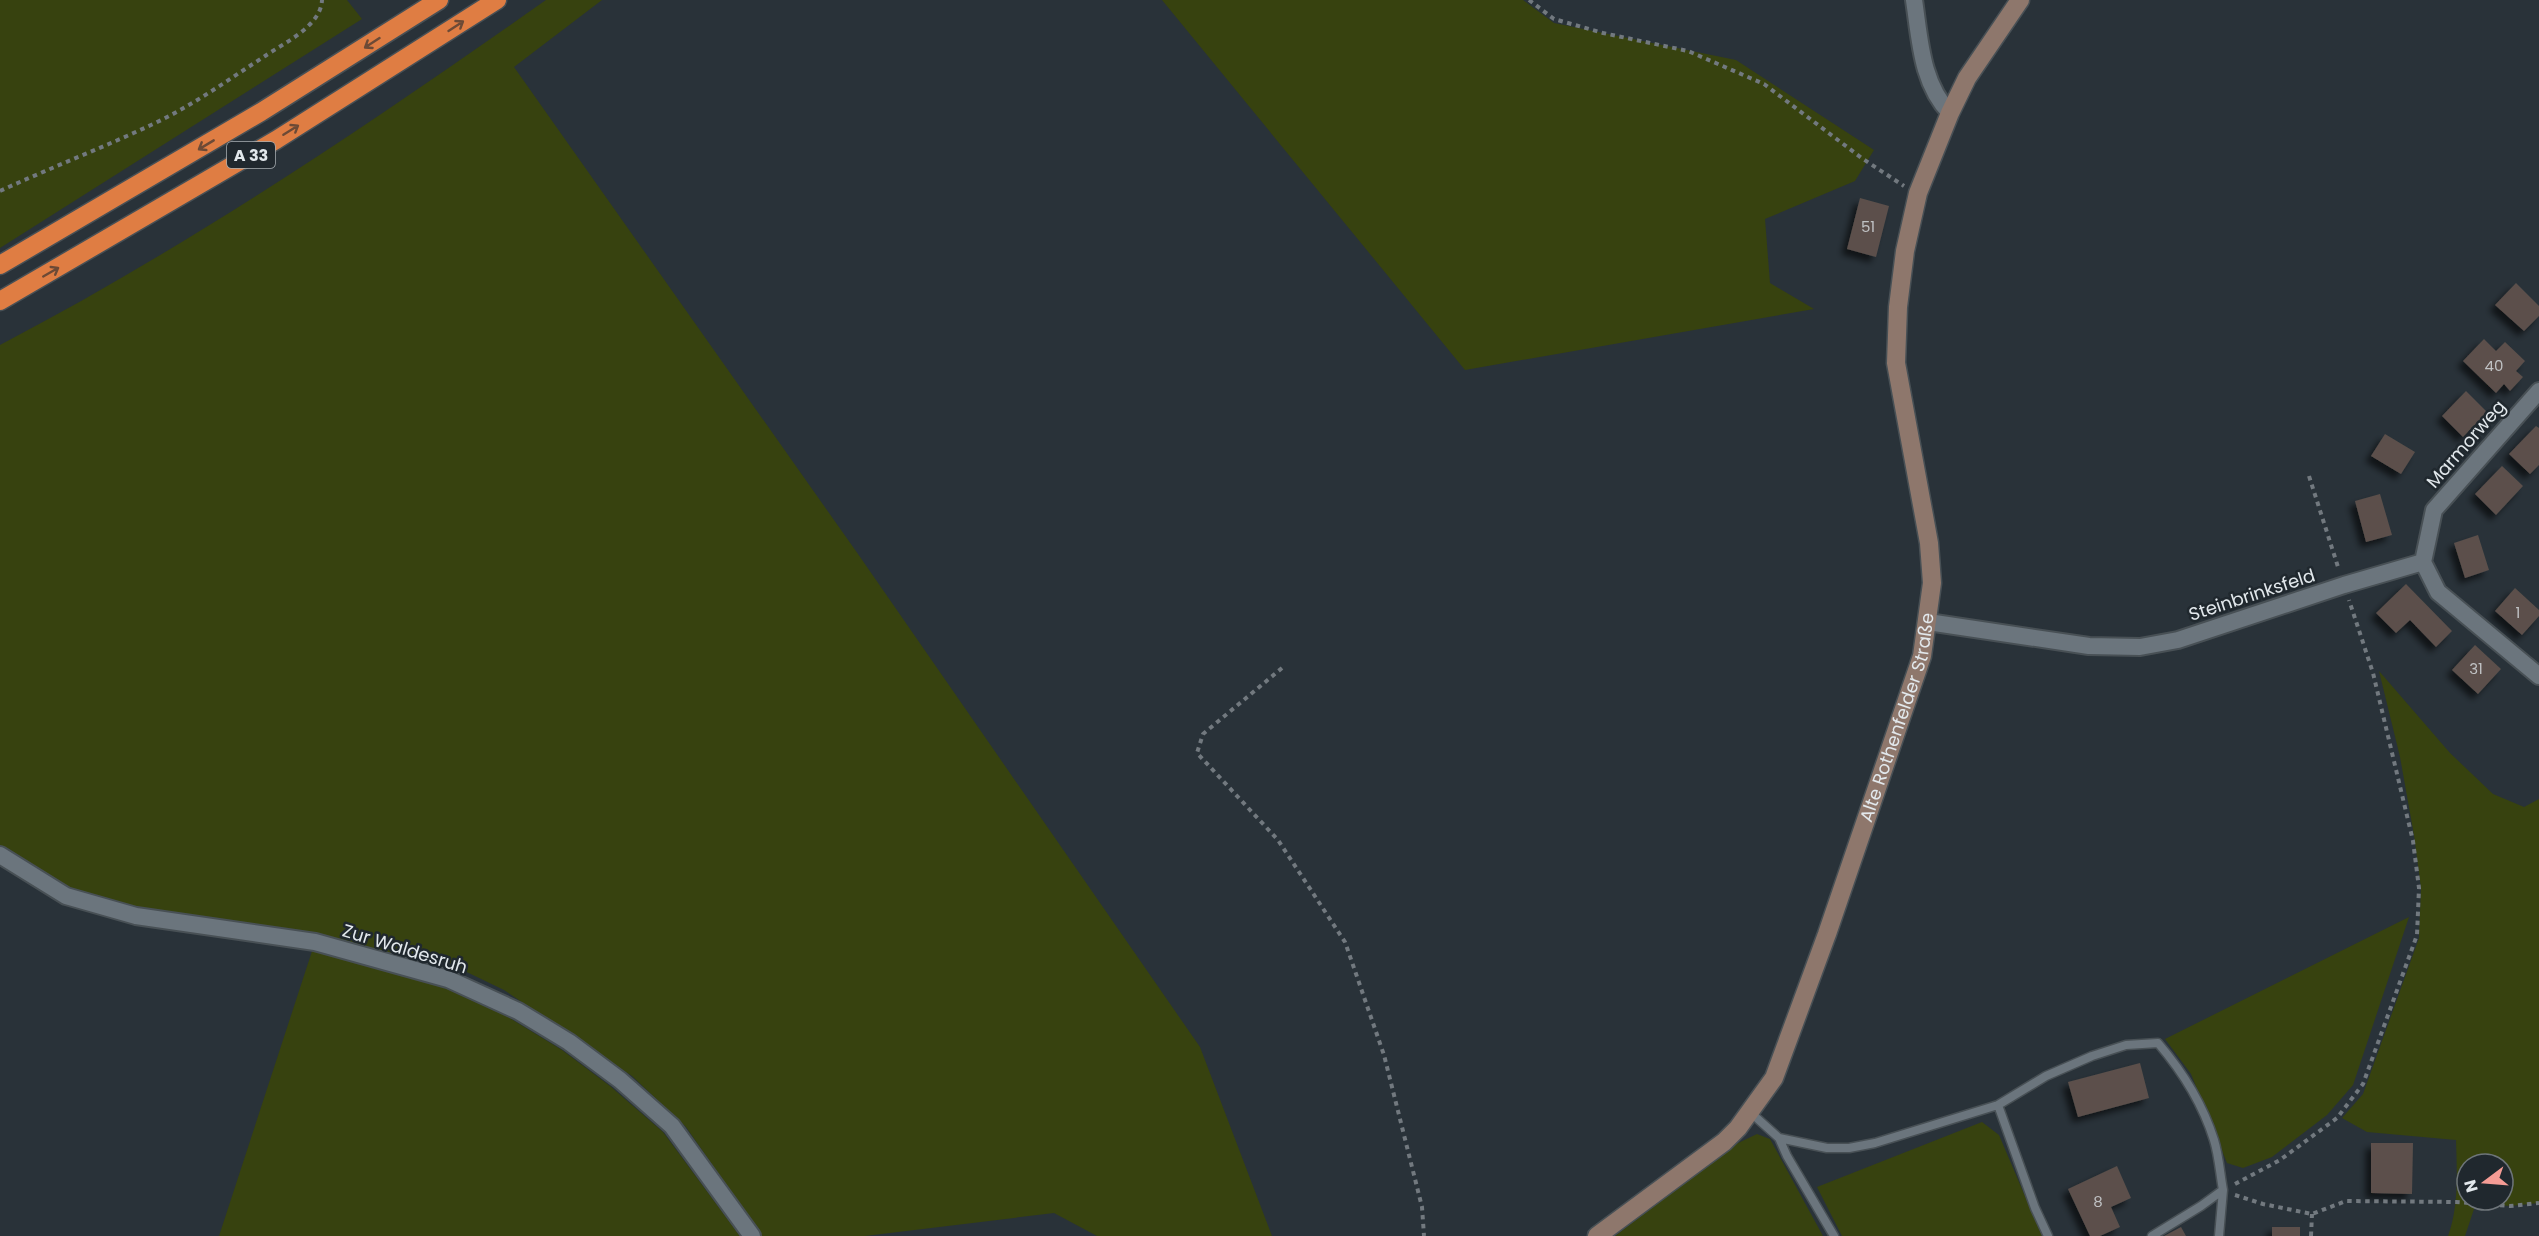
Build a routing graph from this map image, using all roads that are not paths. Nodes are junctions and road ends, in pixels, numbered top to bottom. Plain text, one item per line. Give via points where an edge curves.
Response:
1 (439, 0) edge
2 (497, 0) edge
3 (1914, 0) edge
4 (2020, 0) edge
5 (1950, 113) junction
6 (0, 265) edge
7 (0, 301) edge
8 (2539, 391) edge
9 (2423, 562) junction
10 (1928, 622) junction
11 (2539, 676) edge
12 (0, 855) edge
13 (1998, 1105) junction
14 (1750, 1112) junction
15 (1779, 1138) junction
16 (2223, 1190) junction
17 (752, 1236) edge
18 (1597, 1236) edge
19 (1834, 1236) edge
20 (2048, 1236) edge
21 (2152, 1236) edge
22 (2219, 1236) edge

1 -> 6 highway, A 33 via 261,112
7 -> 2 highway, A 33 via 276,140
3 - 5 street via 1926,74 1939,102
4 - 5 street, Alte Rothenfelder Straße via 1967,78
5 - 10 street, Alte Rothenfelder Straße via 1918,193 1898,307 1896,363 1932,583
8 - 9 street, Marmorweg via 2434,510
9 - 10 street, Steinbrinksfeld via 2178,640 2140,648 2089,646
9 - 11 street via 2438,592
10 - 14 street, Alte Rothenfelder Straße via 1922,656 1827,934 1774,1078
12 - 17 street, Zur Waldesruh via 66,896 136,916 315,942 448,979 518,1011 586,1054 672,1126
13 - 15 lane via 1849,1148 1827,1148
13 - 16 lane via 2046,1076 2092,1056 2126,1044 2158,1043 2193,1092 2214,1140
13 - 20 lane
14 - 15 lane
14 - 18 street, Alte Rothenfelder Straße via 1724,1142
15 - 19 lane
16 - 21 lane
16 - 22 lane

